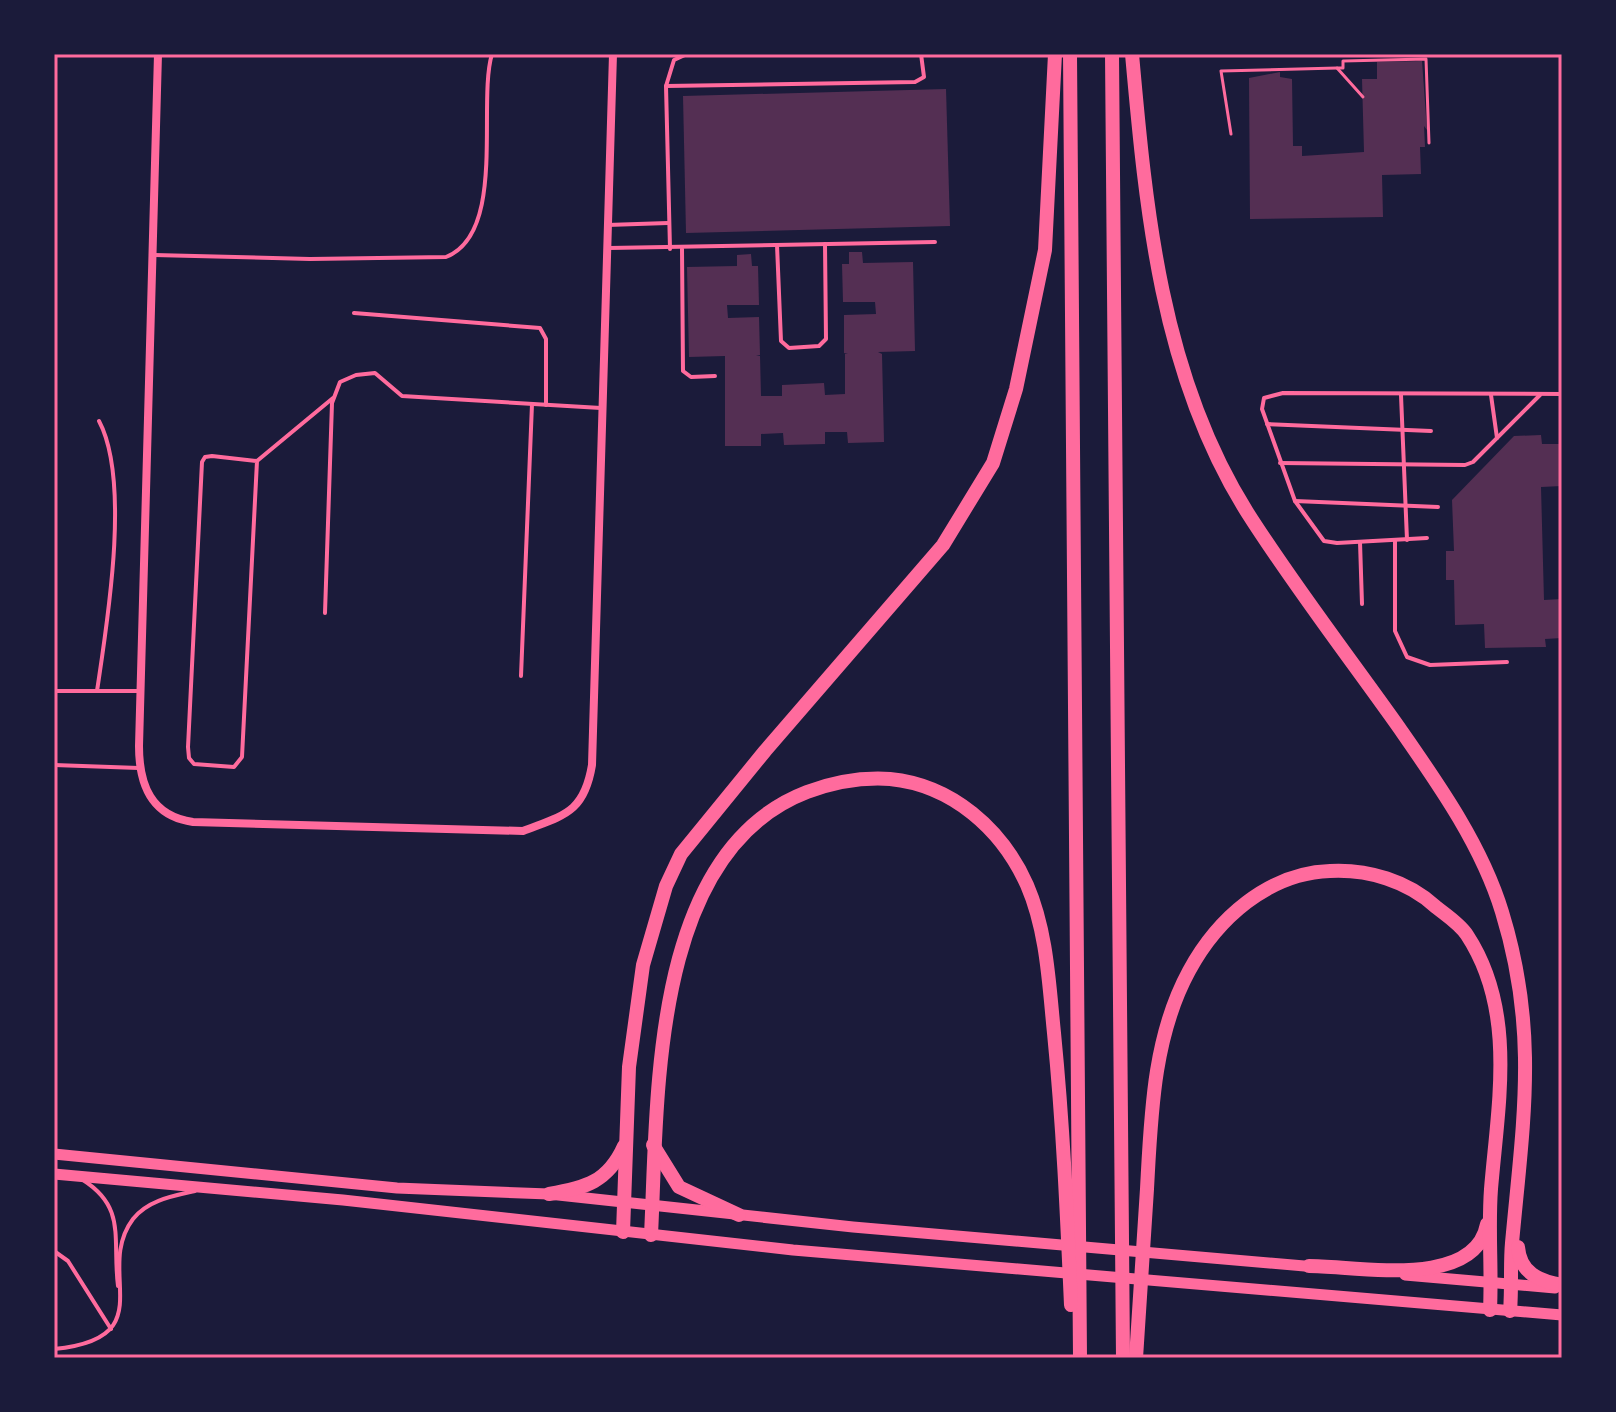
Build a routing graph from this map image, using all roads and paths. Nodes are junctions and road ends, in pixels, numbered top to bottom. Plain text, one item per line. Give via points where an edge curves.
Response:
1 (158, 54) edge
2 (492, 54) edge
3 (613, 54) edge
4 (716, 54) edge
5 (921, 54) edge
6 (1055, 54) edge
7 (1070, 54) edge
8 (1112, 54) edge
9 (1132, 54) edge
10 (1337, 68) junction
11 (666, 86) junction
12 (1363, 97) dead end
13 (1231, 134) dead end
14 (1429, 143) dead end
15 (668, 223) junction
16 (607, 225) junction
17 (935, 242) dead end
18 (825, 244) junction
19 (777, 245) junction
20 (606, 248) junction
21 (670, 249) junction
22 (682, 249) junction
23 (152, 255) junction
24 (354, 313) dead end
25 (715, 376) dead end
26 (1562, 394) edge
27 (1401, 395) junction
28 (1491, 395) junction
29 (1540, 395) junction
30 (333, 398) junction
31 (532, 404) junction
32 (546, 405) junction
33 (601, 408) junction
34 (99, 421) dead end
35 (1267, 424) junction
36 (1402, 431) junction
37 (1431, 431) dead end
38 (1497, 438) junction
39 (257, 461) junction
40 (1280, 463) junction
41 (1404, 466) junction
42 (1295, 501) junction
43 (1406, 507) junction
44 (1438, 507) dead end
45 (1427, 538) dead end
46 (1407, 540) junction
47 (1395, 541) junction
48 (1360, 542) junction
49 (1362, 604) dead end
50 (325, 613) dead end
51 (1507, 662) dead end
52 (521, 676) dead end
53 (54, 691) edge
54 (97, 691) junction
55 (140, 691) junction
56 (54, 765) edge
57 (139, 768) junction
58 (626, 1142) junction
59 (653, 1145) junction
60 (54, 1154) edge
61 (54, 1174) edge
62 (76, 1176) junction
63 (208, 1188) junction
64 (1491, 1191) junction
65 (549, 1194) junction
66 (1517, 1194) junction
67 (625, 1205) junction
68 (652, 1207) junction
69 (739, 1215) junction
70 (623, 1232) junction
71 (651, 1235) junction
72 (54, 1251) edge
73 (1309, 1266) junction
74 (1491, 1283) junction
75 (1512, 1285) junction
76 (1562, 1287) edge
77 (119, 1296) junction
78 (1490, 1310) junction
79 (1510, 1311) junction
80 (1562, 1315) edge
81 (111, 1329) junction
82 (54, 1349) edge
83 (1073, 1358) edge
84 (1080, 1358) edge
85 (1123, 1358) edge
86 (1136, 1358) edge

1 - 23 street
2 - 23 lane via 489,145 479,211 459,252 446,257 310,259
3 - 16 street
4 - 11 lane via 687,54 674,60
5 - 11 lane via 924,77 915,82
6 - 58 highway via 1045,250 1016,389 993,463 943,545 681,854 643,965 629,1067
7 - 84 highway
8 - 85 highway
9 - 66 highway via 1168,322 1213,448 1247,511 1430,772 1473,844 1501,910 1525,1024 1528,1090
10 - 12 path
10 - 13 path via 1221,71
10 - 14 path via 1343,68 1343,61 1426,59
11 - 15 lane
15 - 16 lane
15 - 21 lane
16 - 20 street
17 - 18 lane
18 - 19 lane
18 - 19 lane via 826,339 819,346 789,348 781,341
19 - 22 lane
20 - 21 lane
20 - 33 street
21 - 22 lane
22 - 25 lane via 683,371 691,377
23 - 55 street
24 - 32 lane via 540,328 546,339
26 - 29 lane
27 - 28 lane
27 - 35 lane via 1274,394 1261,404
27 - 36 lane
28 - 29 lane
28 - 38 lane
29 - 38 lane
30 - 31 lane via 340,382 372,373 402,396
30 - 39 lane
30 - 50 lane
31 - 32 lane
31 - 52 lane
32 - 33 lane
33 - 57 street via 590,775 583,798 562,818 523,831 193,822 170,816 147,795
34 - 54 lane via 112,464 114,536
35 - 36 lane
35 - 40 lane
36 - 37 lane
36 - 41 lane
38 - 41 lane via 1469,464
39 - 39 lane via 242,757 234,767 199,765 189,758 188,747 202,462 212,456
40 - 41 lane
40 - 42 lane
41 - 43 lane
42 - 43 lane
42 - 48 lane via 1324,541
43 - 44 lane
43 - 46 lane
45 - 46 lane
46 - 47 lane
47 - 48 lane
47 - 51 lane via 1395,631 1407,657 1430,665
48 - 49 lane
53 - 54 lane
54 - 55 lane
55 - 57 street
56 - 57 lane
58 - 65 highway via 602,1180
58 - 67 highway
59 - 68 highway
59 - 69 highway via 679,1187
59 - 83 highway via 660,1060 675,979 699,900 723,858 782,802 843,781 900,780 953,798 977,816 1015,861 1041,929 1062,1109
60 - 65 main road via 397,1188
61 - 62 main road
62 - 63 main road
62 - 77 lane via 110,1203
63 - 70 main road
63 - 77 lane via 161,1200 133,1219 125,1240
64 - 73 highway via 1483,1239 1451,1265
64 - 74 highway
64 - 86 highway via 1503,1079 1486,972 1466,933 1424,896 1379,875 1329,871 1292,878 1248,899 1213,931 1188,973 1167,1028 1153,1095
65 - 67 main road
66 - 75 highway
66 - 76 highway via 1520,1260 1533,1276
67 - 68 main road
67 - 70 highway
68 - 69 main road
68 - 71 highway
69 - 73 main road
70 - 71 main road
71 - 78 main road
72 - 81 lane via 68,1261
73 - 74 main road
74 - 75 main road
74 - 78 highway
75 - 76 main road
75 - 79 highway
77 - 81 lane
78 - 79 main road
79 - 80 main road
81 - 82 lane via 86,1345

